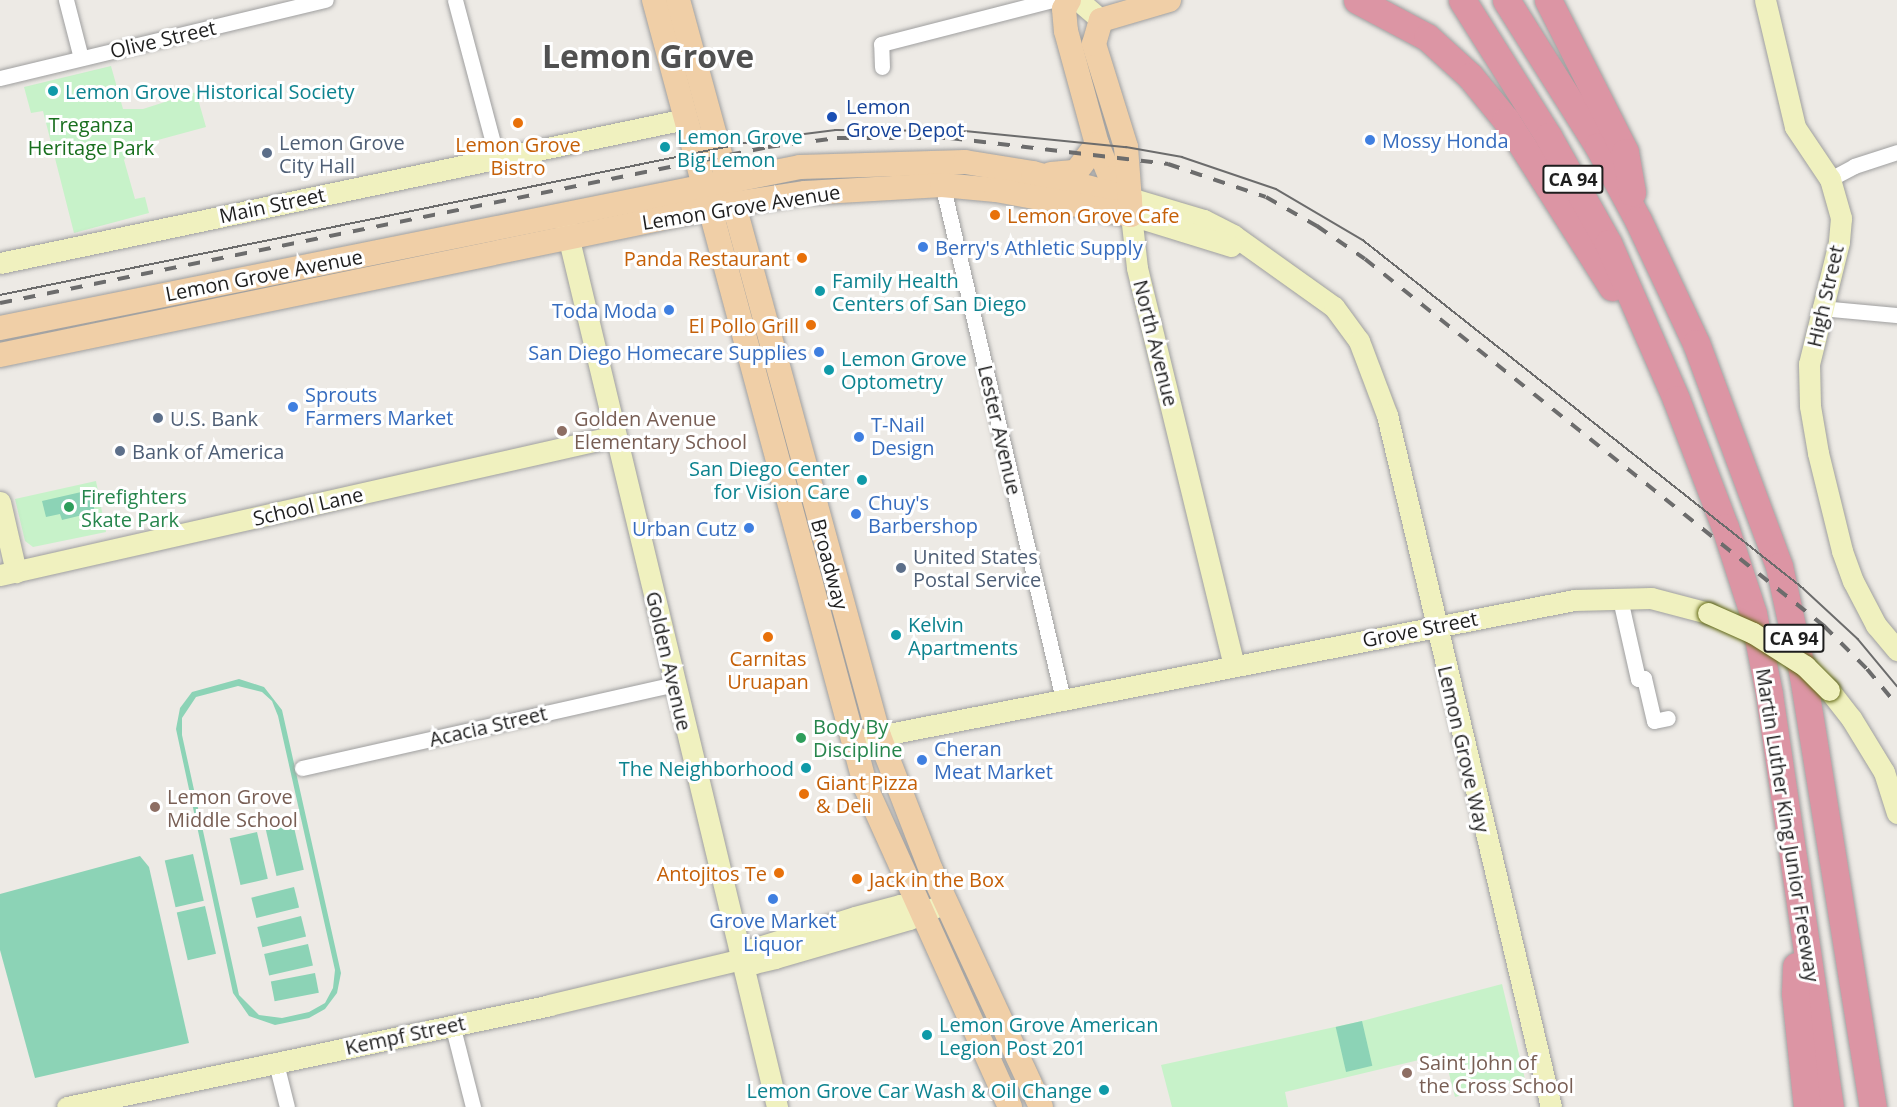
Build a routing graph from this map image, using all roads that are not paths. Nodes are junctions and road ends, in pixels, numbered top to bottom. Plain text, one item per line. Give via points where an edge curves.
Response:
1 (66, 0) edge
2 (326, 0) edge
3 (455, 0) edge
4 (654, 0) edge
5 (678, 0) edge
6 (1052, 0) edge
7 (1069, 0) edge
8 (1078, 0) edge
9 (1169, 0) edge
10 (1357, 0) edge
11 (1462, 0) edge
12 (1506, 0) edge
13 (1548, 0) edge
14 (1765, 0) edge
15 (1101, 20) junction
16 (81, 58) junction
17 (882, 67) dead end
18 (0, 78) edge
19 (684, 119) junction
20 (1097, 144) junction
21 (1897, 152) edge
22 (497, 158) junction
23 (936, 160) junction
24 (1033, 173) junction
25 (1830, 179) junction
26 (942, 186) junction
27 (718, 195) junction
28 (1121, 204) junction
29 (563, 214) junction
30 (1638, 220) junction
31 (569, 237) junction
32 (1265, 258) joint
33 (0, 263) edge
34 (1820, 308) junction
35 (1897, 315) edge
36 (0, 328) edge
37 (0, 355) edge
38 (1663, 370) junction
39 (616, 436) junction
40 (0, 502) edge
41 (8, 574) edge
42 (1620, 599) junction
43 (1865, 599) junction
44 (1435, 626) junction
45 (1897, 632) edge
46 (1897, 650) edge
47 (1234, 665) junction
48 (674, 684) junction
49 (1063, 699) junction
50 (1668, 718) dead end
51 (879, 736) junction
52 (851, 741) junction
53 (302, 768) dead end
54 (1890, 768) edge
55 (1897, 813) edge
56 (1801, 899) junction
57 (946, 903) junction
58 (922, 912) junction
59 (742, 959) junction
60 (452, 1023) junction
61 (276, 1063) junction
62 (1869, 1079) junction
63 (68, 1107) edge
64 (287, 1107) edge
65 (473, 1107) edge
66 (777, 1107) edge
67 (1010, 1107) edge
68 (1041, 1107) edge
69 (1551, 1107) edge
70 (1807, 1107) edge
71 (1830, 1107) edge
72 (1873, 1107) edge
73 (1880, 1107) edge

1 - 16 street
2 - 16 street, Olive Street
3 - 22 street
4 - 19 main road, Broadway
5 - 27 main road, Broadway
6 - 17 street via 881,44
7 - 20 main road, North Avenue via 1064,9 1066,31
8 - 15 main road
9 - 15 main road
10 - 38 highway via 1385,11 1427,36 1470,76 1506,120
11 - 38 highway, Martin Luther King Junior Freeway / CA 94 via 1548,136 1608,243
12 - 30 highway, Martin Luther King Junior Freeway / CA 94 via 1598,146
13 - 30 highway via 1624,153
14 - 25 main road, High Street via 1795,127
15 - 28 main road, North Avenue via 1094,44 1126,147
16 - 18 street, Olive Street
19 - 22 main road, Main Street
19 - 27 main road, Broadway
20 - 24 main road via 1076,172
20 - 28 main road, North Avenue
21 - 25 street via 1854,166
22 - 33 main road, Main Street
23 - 24 main road, Lemon Grove Avenue
23 - 26 street, Lester Avenue
23 - 27 main road, Lemon Grove Avenue via 800,167
24 - 28 main road, Lemon Grove Avenue
25 - 34 main road, High Street via 1841,218 1839,242
26 - 27 main road, Lemon Grove Avenue
26 - 28 main road, Lemon Grove Avenue
26 - 49 street, Lester Avenue
27 - 29 main road, Lemon Grove Avenue
27 - 31 main road, Lemon Grove Avenue
27 - 51 main road, Broadway
27 - 52 main road, Broadway
28 - 32 main road, Lemon Grove Avenue via 1204,220
28 - 47 main road, North Avenue
29 - 31 main road, Golden Avenue
29 - 36 main road, Lemon Grove Avenue
30 - 62 highway, Martin Luther King Junior Freeway / CA 94 via 1696,343 1779,566 1803,676
31 - 37 main road, Lemon Grove Avenue
31 - 39 main road, Golden Avenue
32 - 44 main road, Lemon Grove Way via 1334,307 1359,341 1387,415
34 - 35 street
34 - 43 main road, High Street via 1809,364 1810,406 1842,551
38 - 56 highway, Martin Luther King Junior Freeway / CA 94 via 1725,527 1753,613
39 - 41 main road, School Lane
39 - 48 main road, Golden Avenue
40 - 41 main road
42 - 44 main road, Grove Street via 1574,600
42 - 50 street via 1638,679 1644,678 1654,721
42 - 54 main road, Grove Street, bridge via 1651,598 1708,614 1762,639 1805,666 1829,690
43 - 45 main road, High Street
43 - 46 main road, High Street via 1876,625
44 - 47 main road, Grove Street
44 - 69 main road, Lemon Grove Way
47 - 49 main road, Grove Street
48 - 53 street, Acacia Street
48 - 59 main road, Golden Avenue
49 - 51 main road, Grove Street
51 - 52 main road, Grove Street
51 - 57 main road, Broadway
52 - 58 main road, Broadway via 873,808
54 - 55 main road, Grove Street
56 - 70 highway via 1795,993
56 - 71 highway, Martin Luther King Junior Freeway / CA 94
57 - 58 main road, Kempf Street
57 - 68 main road, Broadway
58 - 59 main road, Kempf Street via 813,949 754,963
58 - 67 main road, Broadway
59 - 60 main road, Kempf Street
59 - 66 main road, Golden Avenue
60 - 61 main road, Kempf Street
60 - 65 street
61 - 63 main road, Kempf Street
61 - 64 street
62 - 72 highway, Martin Luther King Junior Freeway / CA 94
62 - 73 highway

